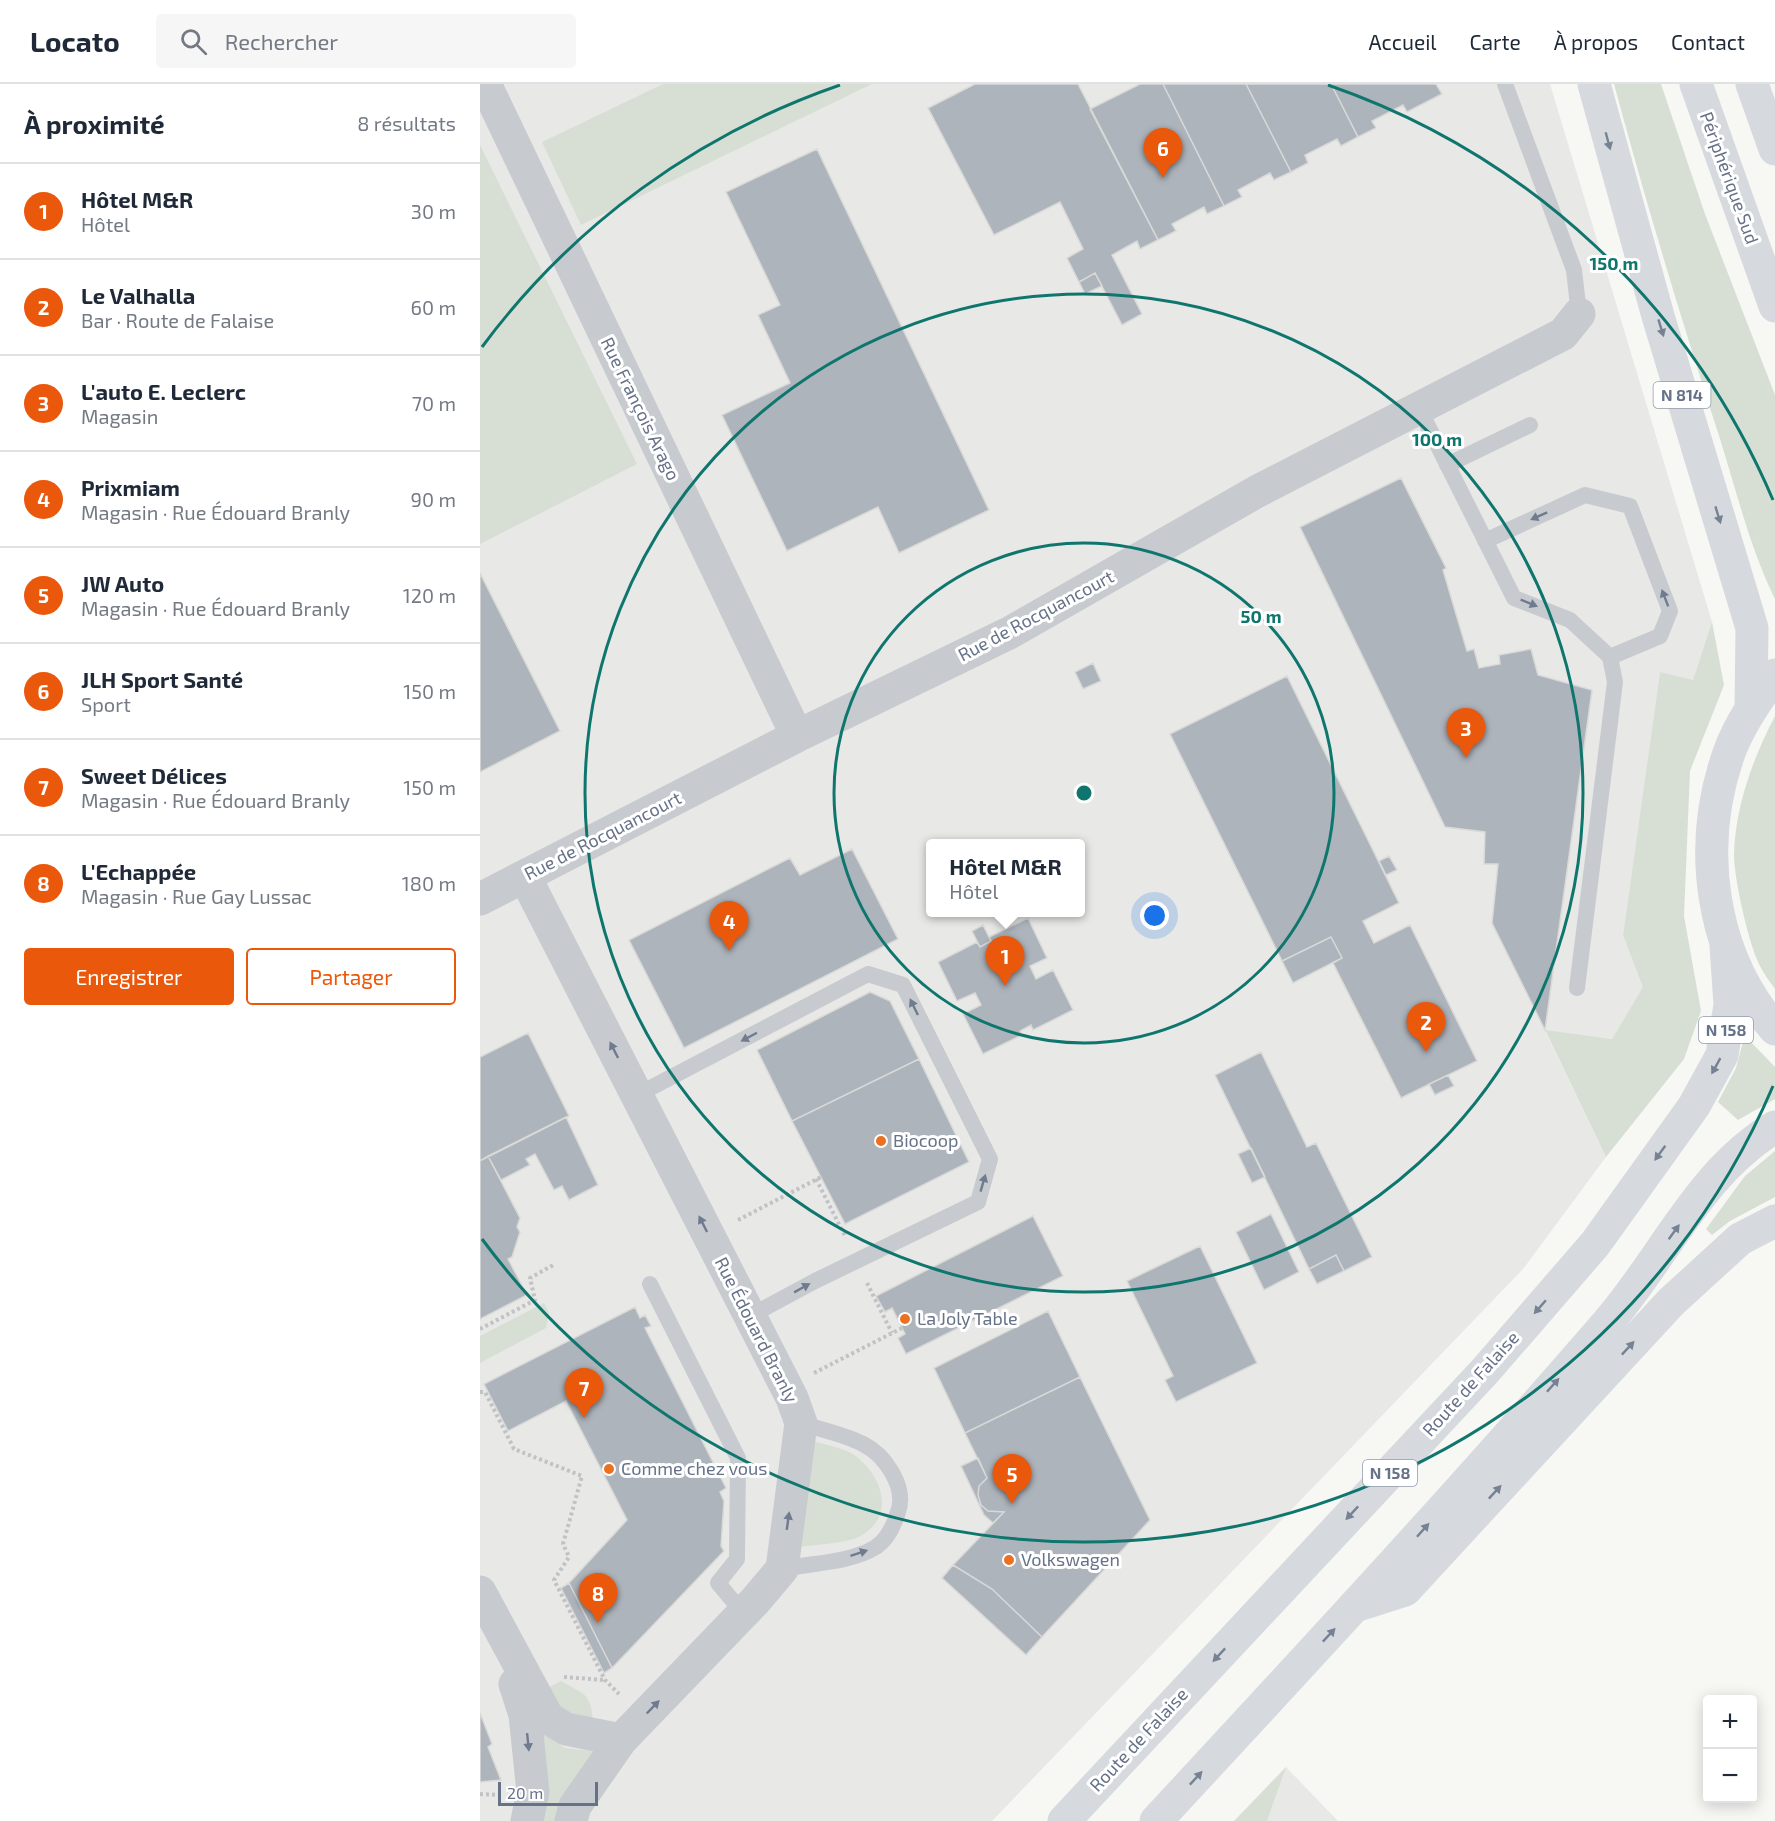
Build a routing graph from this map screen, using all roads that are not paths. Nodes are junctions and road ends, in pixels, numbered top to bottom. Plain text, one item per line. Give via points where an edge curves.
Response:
1 (480, 84) edge
2 (1505, 84) edge
3 (1594, 84) edge
4 (1696, 84) edge
5 (1752, 84) edge
6 (1775, 149) edge
7 (1775, 306) edge
8 (1579, 314) joint
9 (1419, 408) junction
10 (1530, 425) dead end
11 (1448, 465) junction
12 (1485, 541) junction
13 (1610, 657) junction
14 (1775, 675) edge
15 (1751, 707) junction
16 (797, 736) junction
17 (525, 877) junction
18 (480, 899) edge
19 (1726, 946) junction
20 (1577, 988) dead end
21 (1775, 1029) edge
22 (637, 1095) junction
23 (1775, 1127) edge
24 (1775, 1221) edge
25 (650, 1284) dead end
26 (750, 1316) junction
27 (801, 1423) junction
28 (782, 1569) junction
29 (480, 1592) edge
30 (1356, 1606) junction
31 (743, 1613) junction
32 (497, 1625) junction
33 (621, 1740) junction
34 (527, 1821) edge
35 (571, 1821) edge
36 (1064, 1821) edge
37 (1156, 1821) edge

1 - 16 street, Rue François Arago via 489,92
2 - 8 lane via 1574,270
3 -> 15 highway, N 814 via 1658,316 1752,628
4 - 7 highway, Périphérique Sud
5 - 6 highway
8 - 9 street, Rue de Rocquancourt via 1563,334
9 - 11 lane
9 - 16 street, Rue de Rocquancourt via 1256,492 1011,632
10 - 11 lane
11 - 12 lane
12 -> 13 lane via 1514,598 1570,620
13 -> 12 lane via 1660,636 1670,611 1630,506 1585,495
13 - 20 lane via 1615,682
14 - 15 highway
15 - 19 highway via 1729,752 1715,809 1711,849 1714,898
16 - 17 street, Rue de Rocquancourt
17 - 18 street, Rue de Rocquancourt
22 -> 17 street, Rue Édouard Branly
19 - 21 highway via 1757,1008
19 -> 36 highway, Route de Falaise / N 158 via 1730,1005 1722,1055 1694,1106 1595,1244 1485,1371
26 -> 22 street, Rue Édouard Branly
26 -> 22 lane via 978,1202 990,1159 903,985 868,974
30 -> 23 highway via 1611,1319 1728,1162
30 -> 24 highway via 1405,1590 1671,1302 1740,1239
25 - 31 lane via 738,1458 737,1560 718,1582
26 - 27 street, Rue Édouard Branly
28 -> 27 street, Rue Édouard Branly
28 -> 27 lane via 857,1555 877,1546 892,1529 901,1505 889,1466 864,1444
28 - 31 street
29 - 32 street
37 -> 30 highway
33 -> 31 street
32 - 33 street via 548,1718 566,1729
32 -> 34 street via 525,1715 533,1792
33 - 35 street via 575,1806

